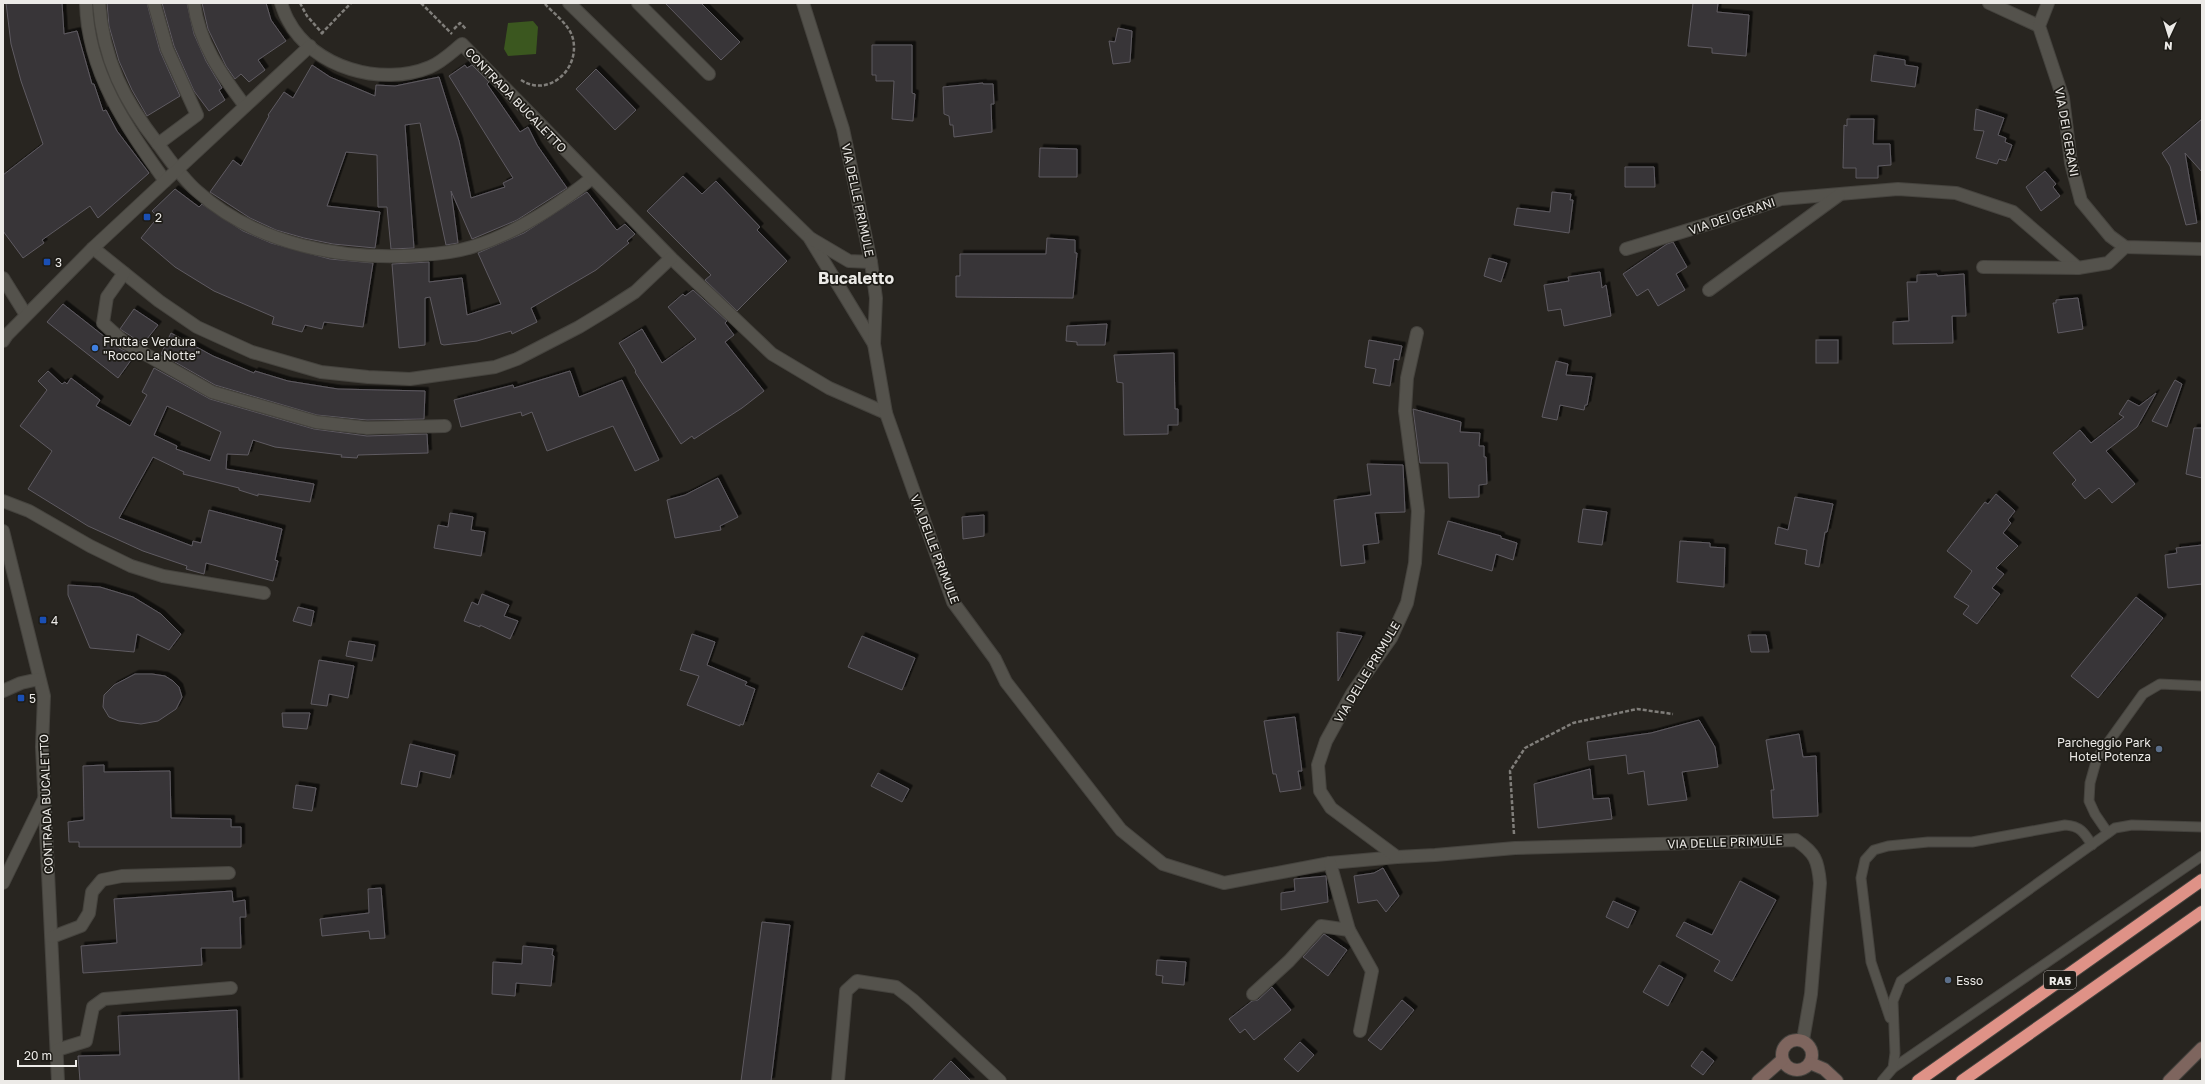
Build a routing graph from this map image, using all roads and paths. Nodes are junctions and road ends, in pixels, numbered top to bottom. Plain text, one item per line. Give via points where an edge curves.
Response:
1 (86, 3) edge
2 (99, 3) edge
3 (154, 3) edge
4 (194, 3) edge
5 (281, 3) edge
6 (300, 3) edge
7 (352, 3) edge
8 (421, 3) edge
9 (544, 3) edge
10 (570, 3) edge
11 (638, 3) edge
12 (803, 3) edge
13 (1990, 3) edge
14 (2048, 3) edge
15 (2039, 26) junction
16 (470, 32) dead end
17 (451, 33) junction
18 (322, 34) junction
19 (448, 36) dead end
20 (326, 38) dead end
21 (462, 44) junction
22 (310, 46) junction
23 (709, 74) dead end
24 (516, 76) dead end
25 (245, 106) junction
26 (158, 144) junction
27 (177, 170) junction
28 (592, 178) junction
29 (165, 181) junction
30 (1839, 195) junction
31 (808, 237) junction
32 (2125, 247) junction
33 (93, 248) junction
34 (1626, 249) dead end
35 (2202, 249) edge
36 (671, 258) junction
37 (871, 262) junction
38 (1983, 267) dead end
39 (2078, 268) junction
40 (124, 273) junction
41 (3, 278) edge
42 (1709, 290) dead end
43 (26, 315) junction
44 (1417, 333) dead end
45 (3, 342) edge
46 (874, 344) junction
47 (886, 413) junction
48 (444, 426) dead end
49 (3, 501) edge
50 (3, 531) edge
51 (264, 593) dead end
52 (39, 679) junction
53 (2202, 686) edge
54 (3, 691) edge
55 (1673, 714) dead end
56 (45, 798) junction
57 (2202, 827) edge
58 (2108, 833) junction
59 (2092, 845) junction
60 (1515, 848) junction
61 (2202, 856) edge
62 (1397, 857) junction
63 (1330, 863) junction
64 (229, 873) dead end
65 (2202, 880) edge
66 (3, 883) edge
67 (2202, 912) edge
68 (1349, 930) junction
69 (52, 937) junction
70 (231, 988) dead end
71 (1253, 994) dead end
72 (1895, 1029) junction
73 (1360, 1031) dead end
74 (1803, 1040) junction
75 (2202, 1048) edge
76 (57, 1050) junction
77 (1782, 1060) junction
78 (1810, 1063) junction
79 (1893, 1068) junction
80 (58, 1081) edge
81 (838, 1081) edge
82 (1000, 1081) edge
83 (1758, 1081) edge
84 (1837, 1081) edge
85 (1882, 1081) edge
86 (1918, 1081) edge
87 (1962, 1081) edge
88 (2168, 1081) edge

1 - 29 street via 86,18 95,60 109,96 124,123
2 - 26 street via 108,56 122,90 136,116
3 - 26 street via 167,49 197,115
4 - 25 street via 197,23 209,53
5 - 22 street, CONTRADA BUCALETTO via 288,20
6 - 18 path
7 - 18 path
8 - 17 path
9 - 24 path via 573,37 575,52 571,66 564,76 540,86 530,85
10 - 31 street
11 - 23 street
12 - 37 street, VIA DELLE PRIMULE via 843,129
13 - 15 street
14 - 15 street
15 - 32 street, VIA DEI GERANI via 2063,98 2070,163 2081,201 2110,236
16 - 17 path via 460,23
17 - 19 path
17 - 21 path
18 - 20 path
18 - 22 path
21 - 22 street, CONTRADA BUCALETTO via 430,67 412,73 376,75 337,64
21 - 28 street, CONTRADA BUCALETTO
22 - 25 street
25 - 27 street
26 - 27 street
27 - 28 street via 197,191 218,207 271,236 323,251 399,257 470,248 498,238 564,201
27 - 29 street
28 - 36 street, CONTRADA BUCALETTO
29 - 33 street
30 - 34 street, VIA DEI GERANI via 1781,199
30 - 39 street, VIA DEI GERANI via 1898,189 1956,193 2013,212
30 - 42 street
31 - 37 street via 849,261
31 - 46 street
32 - 35 street
32 - 39 street via 2108,263
33 - 40 street
33 - 43 street
36 - 40 street via 635,292 579,327 517,359 494,367 410,379 321,372 252,352 197,327
36 - 47 street, CONTRADA BUCALETTO via 772,354 829,388
37 - 46 street, VIA DELLE PRIMULE via 876,298
38 - 39 street
40 - 48 street via 107,297 103,323 124,342 212,392 316,422 366,428
41 - 43 street
43 - 45 street
44 - 62 street, VIA DELLE PRIMULE via 1407,378 1405,411 1418,511 1415,563 1407,603 1391,638 1353,692 1326,741 1318,765 1320,791 1331,808
46 - 47 street, VIA DELLE PRIMULE
47 - 63 street, VIA DELLE PRIMULE via 953,602 995,659 1006,682 1121,830 1163,864 1224,883
49 - 51 street via 29,511 131,566 163,576
50 - 52 street, CONTRADA BUCALETTO
52 - 54 street
52 - 56 street, CONTRADA BUCALETTO via 44,696 42,747
53 - 58 lane via 2160,684 2143,694 2097,758 2090,783 2089,801
55 - 60 path via 1637,709 1573,723 1525,748 1510,771
56 - 66 street
56 - 69 street, CONTRADA BUCALETTO
57 - 58 lane via 2132,824 2115,828
58 - 59 lane
59 - 72 lane via 1901,981 1893,1001
59 - 72 lane via 2084,831 2076,826 2065,825 1972,842 1928,842 1874,850 1865,860 1861,878 1866,921 1871,962
60 - 62 street, VIA DELLE PRIMULE
60 - 74 street, VIA DELLE PRIMULE via 1796,840 1811,850 1819,865 1820,883 1811,994
61 - 79 lane
62 - 63 street, VIA DELLE PRIMULE
63 - 68 street
64 - 69 street via 122,876 102,880 92,892 89,913 82,926
65 - 86 highway, RA5
67 - 87 highway, RA5
68 - 71 street via 1321,926 1289,961
68 - 73 street via 1372,971
69 - 76 street, CONTRADA BUCALETTO
70 - 76 street via 104,999 93,1008 86,1041
72 - 79 lane
74 - 77 street via 1789,1042 1784,1046
74 - 78 street via 1812,1050
75 - 88 street
76 - 80 street, CONTRADA BUCALETTO
77 - 78 street via 1792,1070 1805,1068
77 - 83 street
78 - 84 street via 1824,1069
79 - 85 lane
81 - 82 street via 846,991 857,981 896,987

